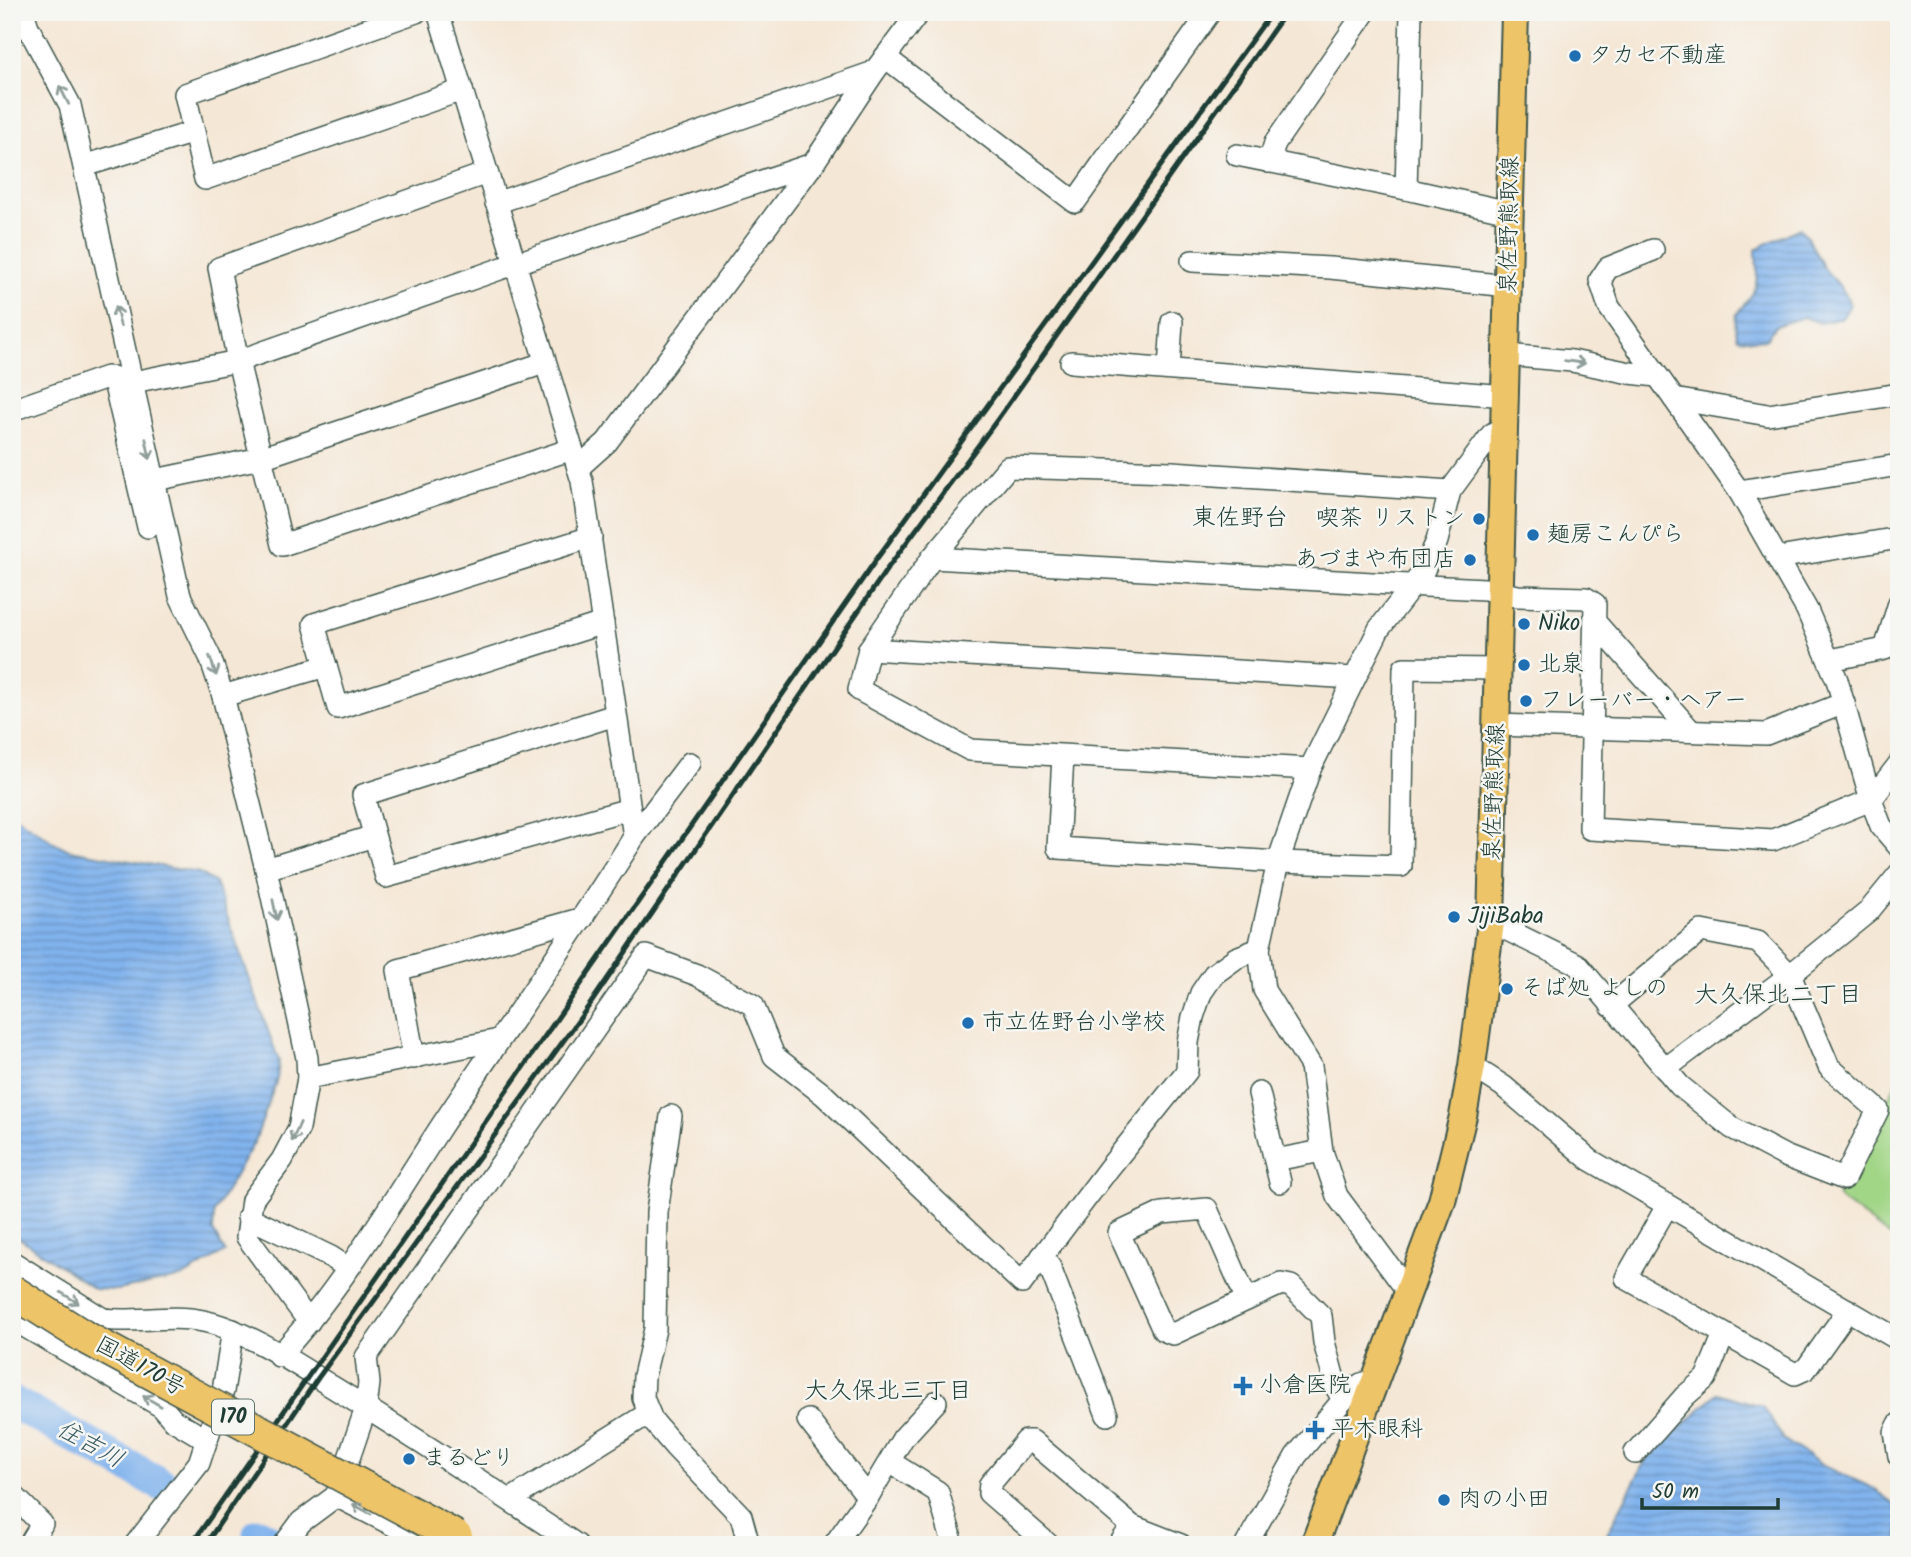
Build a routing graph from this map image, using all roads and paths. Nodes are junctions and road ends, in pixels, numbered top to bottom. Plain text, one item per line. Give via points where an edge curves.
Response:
1 (23, 12) edge
2 (416, 12) edge
3 (438, 12) edge
4 (919, 12) edge
5 (1210, 12) edge
6 (1365, 12) edge
7 (1411, 12) edge
8 (1516, 12) edge
9 (880, 65) junction
10 (462, 90) junction
11 (194, 132) junction
12 (1237, 155) dead end
13 (1269, 162) junction
14 (813, 164) junction
15 (84, 166) junction
16 (487, 173) junction
17 (1406, 189) junction
18 (496, 203) junction
19 (1509, 212) junction
20 (1653, 250) dead end
21 (1192, 261) dead end
22 (514, 264) junction
23 (1509, 286) junction
24 (1172, 322) dead end
25 (1507, 355) junction
26 (238, 361) junction
27 (1071, 362) dead end
28 (544, 363) junction
29 (1169, 369) junction
30 (1657, 376) junction
31 (123, 380) junction
32 (1899, 394) edge
33 (1507, 396) junction
34 (1674, 398) junction
35 (12, 410) edge
36 (1506, 425) junction
37 (261, 458) junction
38 (575, 458) junction
39 (1899, 465) edge
40 (155, 481) junction
41 (1450, 491) junction
42 (1739, 491) junction
43 (148, 527) dead end
44 (591, 537) junction
45 (1899, 538) edge
46 (932, 558) junction
47 (1778, 558) junction
48 (1411, 585) junction
49 (1502, 593) junction
50 (1899, 603) edge
51 (1595, 622) junction
52 (603, 623) junction
53 (869, 649) junction
54 (1830, 660) junction
55 (326, 666) junction
56 (1499, 669) junction
57 (1353, 678) junction
58 (223, 696) junction
59 (1844, 703) junction
60 (615, 715) junction
61 (1497, 725) junction
62 (1593, 727) junction
63 (1691, 731) junction
64 (1063, 756) junction
65 (690, 763) dead end
66 (1899, 764) edge
67 (1310, 769) junction
68 (1871, 800) junction
69 (629, 809) junction
70 (374, 836) junction
71 (634, 837) junction
72 (1899, 847) edge
73 (1278, 862) junction
74 (266, 869) junction
75 (1899, 874) edge
76 (583, 918) junction
77 (1491, 922) junction
78 (1259, 949) junction
79 (1790, 975) junction
80 (1611, 1006) junction
81 (499, 1040) junction
82 (414, 1058) junction
83 (1472, 1066) junction
84 (1665, 1069) junction
85 (308, 1079) junction
86 (1259, 1093) dead end
87 (671, 1116) dead end
88 (1322, 1151) junction
89 (1275, 1160) junction
90 (1280, 1182) dead end
91 (1667, 1206) junction
92 (248, 1217) junction
93 (1042, 1256) junction
94 (12, 1262) edge
95 (348, 1268) junction
96 (12, 1292) edge
97 (1409, 1293) junction
98 (1247, 1300) junction
99 (1848, 1310) junction
100 (12, 1320) edge
101 (309, 1322) junction
102 (233, 1330) junction
103 (1724, 1334) junction
104 (1899, 1340) edge
105 (279, 1356) junction
106 (1376, 1380) junction
107 (1343, 1400) junction
108 (936, 1402) dead end
109 (366, 1408) junction
110 (649, 1413) junction
111 (1107, 1415) dead end
112 (808, 1420) dead end
113 (1899, 1424) edge
114 (207, 1440) junction
115 (1635, 1453) dead end
116 (1899, 1456) edge
117 (890, 1462) junction
118 (12, 1494) edge
119 (336, 1496) junction
120 (868, 1497) junction
121 (510, 1500) junction
122 (1132, 1526) junction
123 (950, 1533) dead end
124 (287, 1539) edge
125 (444, 1541) edge
126 (29, 1545) edge
127 (135, 1545) edge
128 (577, 1545) edge
129 (749, 1545) edge
130 (834, 1545) edge
131 (1049, 1545) edge
132 (1119, 1545) edge
133 (1181, 1545) edge
134 (1246, 1545) edge
135 (1314, 1545) edge

15 -> 1 street via 70,105
2 - 11 street via 185,94
3 - 10 street
4 - 9 street
5 - 9 street via 1075,202
6 - 13 street via 1275,143
7 - 17 street
8 - 19 main road, 泉佐野熊取線
9 - 14 street
9 - 18 street
10 - 11 street via 205,179
10 - 16 street
11 - 15 street
12 - 13 street
13 - 17 street
14 - 22 street
14 - 38 street via 607,442
31 -> 15 street
16 - 18 street
16 - 26 street via 219,268
17 - 19 street
18 - 22 street
19 - 23 main road, 泉佐野熊取線
20 - 30 street via 1608,268 1600,280 1609,307
21 - 23 street via 1330,268
22 - 26 street
22 - 28 street
23 - 25 main road, 泉佐野熊取線
24 - 29 street
25 -> 30 street via 1597,364
25 - 33 main road, 泉佐野熊取線
26 - 31 street
26 - 37 street
27 - 29 street
28 - 37 street
28 - 38 street
29 - 33 street
30 - 34 street
31 - 35 street via 107,377
31 -> 40 street
31 - 43 street
32 - 34 street via 1768,415
33 - 36 main road, 泉佐野熊取線
34 - 42 street
36 - 41 street via 1492,434
36 - 49 main road, 泉佐野熊取線
37 - 38 street via 282,545
37 - 40 street
38 - 44 street
39 - 42 street
40 -> 58 street via 180,596
41 - 46 street via 1172,472 1009,467
41 - 48 street via 1437,541 1423,572
42 - 47 street
44 - 52 street
44 - 55 street via 314,624
45 - 47 street
46 - 48 street
46 - 53 street
47 - 54 street
48 - 49 street
48 - 57 street via 1379,629
49 - 51 street via 1586,598 1595,604
49 - 56 main road, 泉佐野熊取線
50 - 54 street via 1885,649
51 - 62 street
51 - 63 street
52 - 55 street via 338,708
52 - 60 street
53 - 57 street
53 - 64 street via 859,690 970,750
54 - 59 street
55 - 58 street
56 - 61 main road, 泉佐野熊取線
56 - 73 street via 1404,667 1401,866
57 - 67 street
58 - 74 street
59 - 63 street via 1766,734
59 - 68 street
60 - 69 street
60 - 70 street via 363,795
61 - 62 street
61 - 77 main road, 泉佐野熊取線
62 - 63 street
62 - 68 street via 1590,829 1773,840
64 - 67 street
64 - 73 street via 1058,848
65 - 71 street
66 - 68 street
67 - 73 street
68 - 72 street via 1881,826
69 - 70 street via 386,877
69 - 71 street
70 - 74 street
71 - 76 street
73 - 78 street
74 -> 85 street
75 - 79 street via 1868,912
76 - 81 street
76 - 82 street via 398,970
77 - 80 street via 1577,964
77 - 83 main road, 泉佐野熊取線
78 - 88 street via 1264,990 1311,1066
78 - 93 street via 1214,974 1192,1017 1187,1072
79 - 80 street via 1758,942 1701,931
79 - 84 street
79 - 84 street via 1829,1067 1878,1110 1844,1179 1785,1156 1732,1128
80 - 84 street
81 - 82 street
81 - 95 street
82 - 85 street
83 - 91 street via 1503,1086 1590,1160
83 - 97 main road, 泉佐野熊取線 via 1442,1201
85 -> 92 street via 299,1128 252,1200
86 - 89 street
87 - 110 street via 657,1212 655,1329 644,1376 643,1398
88 - 89 street
88 - 97 street via 1337,1196
89 - 90 street
91 - 99 street
91 - 103 street via 1626,1278
92 - 95 street
92 - 101 street via 247,1237
93 - 109 street via 1022,1283 824,1095 774,1056 753,1005 697,975 646,956 366,1357
93 - 111 street
94 -> 102 street via 103,1319 171,1317
95 - 101 street
96 - 125 highway, 国道170号 / 170, bridge
97 - 106 main road, 泉佐野熊取線
98 - 98 street via 1172,1334 1163,1330 1119,1233 1162,1213 1207,1209
98 - 107 street via 1281,1284 1291,1286 1316,1308
99 - 103 street via 1805,1369 1795,1374
99 - 104 street
114 -> 100 street via 173,1420 162,1407
101 - 105 street
102 - 105 street
102 - 114 street via 223,1391
103 - 115 street via 1706,1378
105 - 109 street
106 - 107 street via 1361,1384
106 - 135 main road, 泉佐野熊取線
107 - 134 street via 1296,1456
108 - 117 street
109 - 119 street
109 - 121 street
110 - 121 street
110 - 129 street via 741,1516
112 - 120 street
113 - 116 street via 1895,1432
114 - 127 street via 199,1463
117 - 120 street
117 - 123 street via 938,1492
118 - 126 street via 42,1524
119 - 124 street via 301,1522
125 -> 119 street
120 - 130 street
121 - 128 street
122 - 131 street via 1032,1441 1026,1441 989,1484 989,1493
122 - 132 street
122 - 133 street

